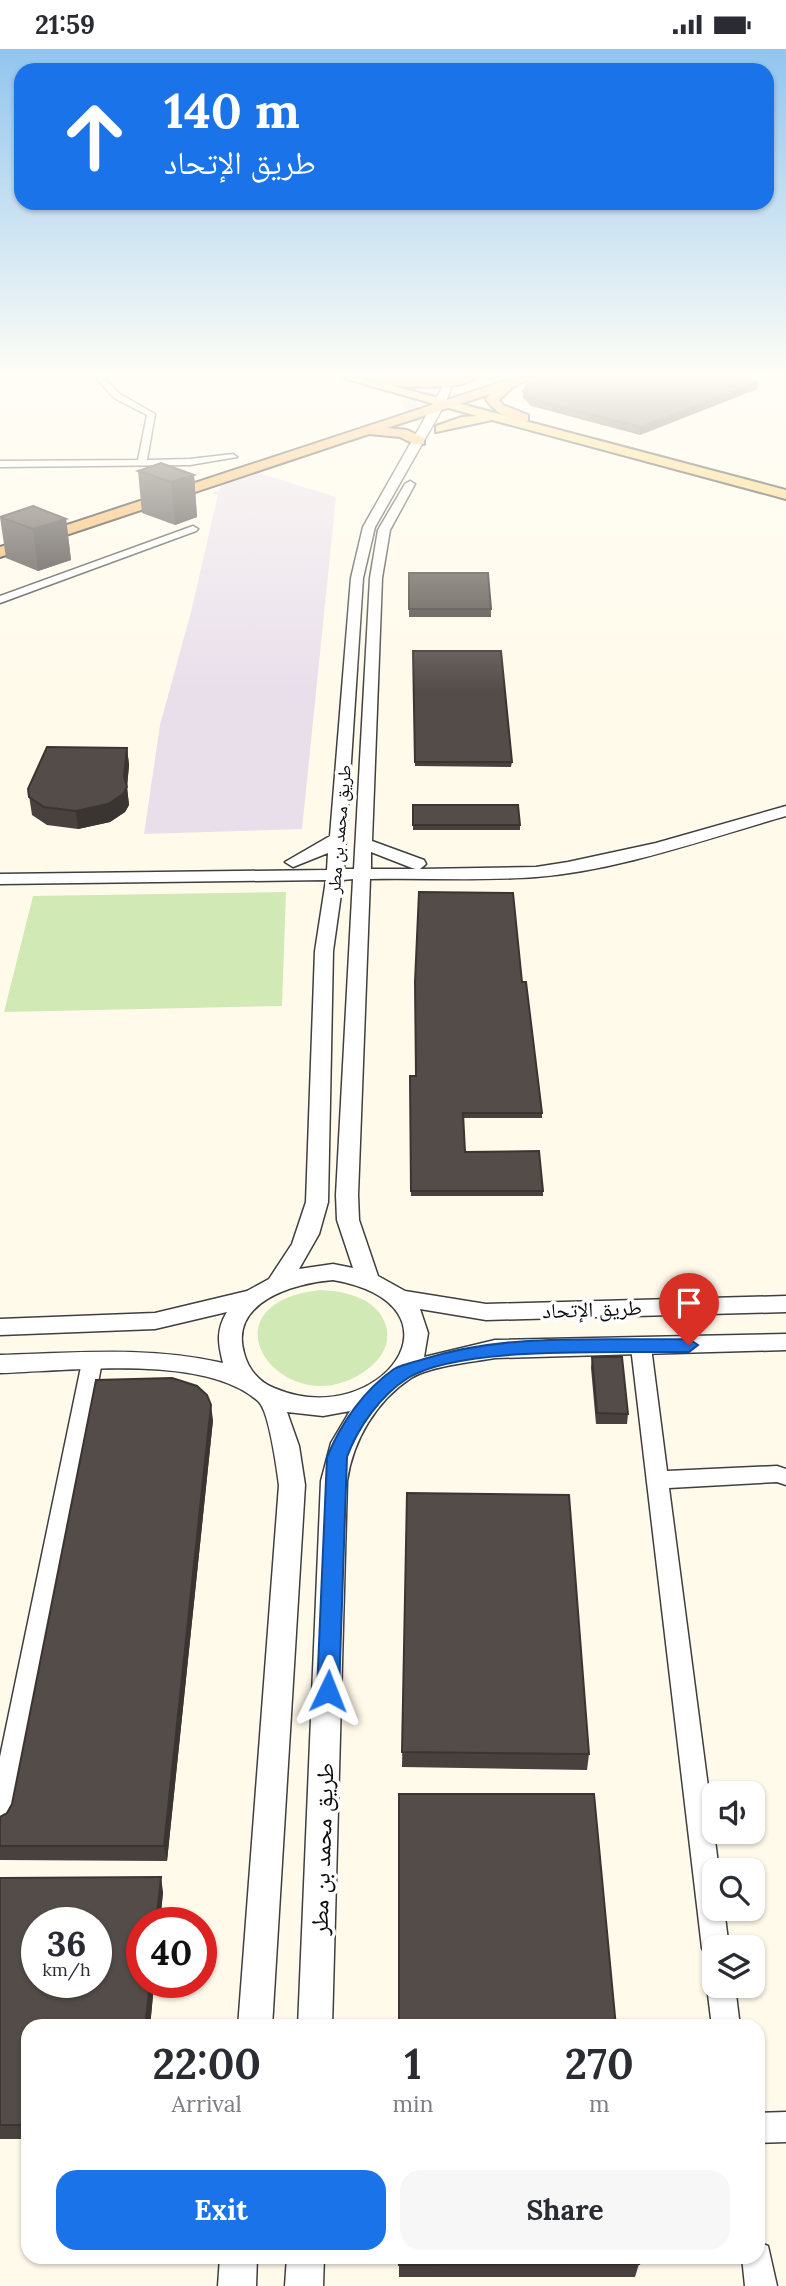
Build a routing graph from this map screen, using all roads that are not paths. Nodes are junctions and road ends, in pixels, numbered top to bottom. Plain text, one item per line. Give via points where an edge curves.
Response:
1 (174, 482) edge
2 (195, 482) edge
3 (207, 482) edge
4 (395, 482) edge
5 (411, 482) edge
6 (741, 482) edge
7 (764, 482) edge
8 (786, 488) edge
9 (786, 495) edge
10 (49, 519) edge
11 (193, 529) dead end
12 (0, 538) edge
13 (0, 550) edge
14 (0, 600) edge
15 (786, 800) edge
16 (786, 811) edge
17 (339, 837) junction
18 (364, 844) junction
19 (0, 868) edge
20 (292, 868) junction
21 (335, 869) junction
22 (363, 869) junction
23 (418, 869) junction
24 (110, 872) junction
25 (0, 879) edge
26 (360, 900) junction
27 (333, 901) junction
28 (368, 1279) junction
29 (279, 1281) junction
30 (251, 1298) junction
31 (399, 1299) junction
32 (786, 1304) edge
33 (0, 1327) edge
34 (786, 1342) edge
35 (641, 1347) junction
36 (92, 1362) junction
37 (0, 1364) edge
38 (403, 1372) junction
39 (244, 1377) junction
40 (379, 1392) junction
41 (270, 1396) junction
42 (786, 1477) edge
43 (656, 1480) junction
44 (0, 1818) edge
45 (714, 1935) edge
46 (722, 1998) edge
47 (256, 2019) edge
48 (315, 2019) edge
49 (725, 2019) edge
50 (786, 2127) edge
51 (765, 2128) edge
52 (239, 2264) edge
53 (306, 2264) edge
54 (758, 2264) edge
55 (237, 2286) edge
56 (304, 2286) edge
57 (761, 2286) edge

1 - 12 highway
2 - 13 highway
3 - 13 highway
4 - 17 street, طريق محمد بن مطر via 369,527 356,578
5 - 18 street, طريق محمد بن مطر via 384,530 376,578
6 - 9 main road
7 - 8 main road
10 - 12 highway
11 - 14 street
15 - 23 street via 579,856
16 - 23 street via 585,866 536,872
17 - 20 street
17 - 21 street, طريق محمد بن مطر
18 - 22 street, طريق محمد بن مطر
18 - 23 street
19 - 24 street
20 - 21 street
20 - 24 street
20 - 27 street
21 - 22 street
21 - 27 street, طريق محمد بن مطر
22 - 23 street
22 - 26 street, طريق محمد بن مطر
23 - 26 street
24 - 25 street
26 - 28 street, طريق محمد بن مطر via 347,1195 348,1220
27 - 29 street, طريق محمد بن مطر via 324,951 314,1223
28 - 29 street via 314,1273
28 - 31 street
29 - 30 street
30 - 33 street via 155,1321
30 - 39 street via 233,1323 230,1337 232,1358
31 - 32 street, طريق اﻹتحاد via 486,1312
31 - 38 street via 415,1326 416,1342
34 - 35 street, طريق اﻹتحاد
35 - 38 street, طريق اﻹتحاد via 495,1349
35 - 43 street
36 - 37 street
36 - 39 street via 172,1362
36 - 44 street
38 - 40 street
39 - 41 street
40 - 41 street via 348,1403 313,1407
40 - 48 street, طريق محمد بن مطر via 347,1432 334,1481
41 - 47 street via 286,1446 292,1485
42 - 43 street
43 - 45 street
46 - 49 street
50 - 51 street
52 - 55 street
53 - 56 street
54 - 57 street

